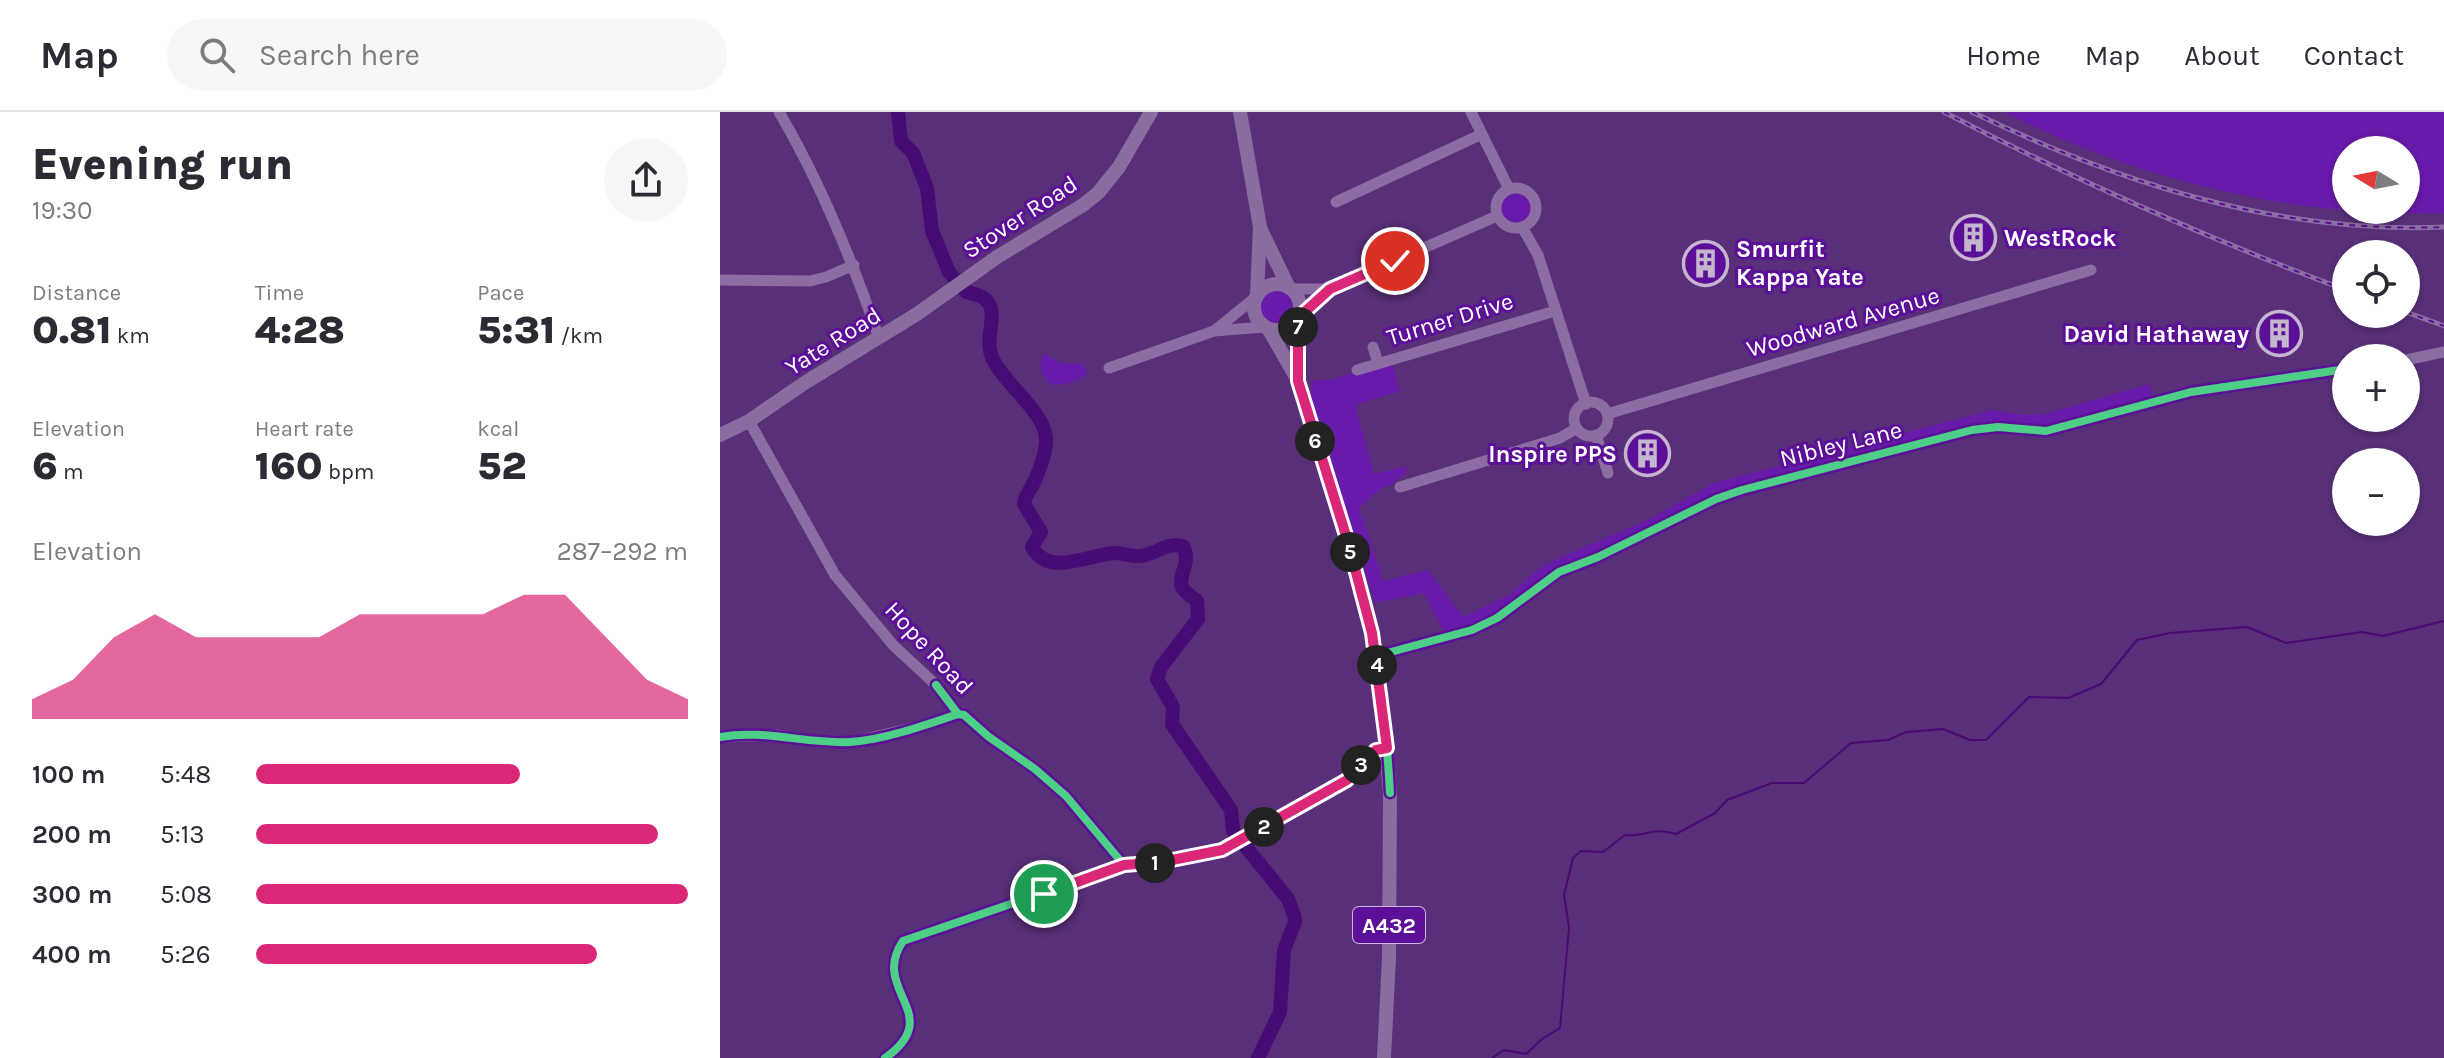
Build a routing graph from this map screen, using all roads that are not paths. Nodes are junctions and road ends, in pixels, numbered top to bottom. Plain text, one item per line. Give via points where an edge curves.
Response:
1 (779, 112) edge
2 (1151, 112) edge
3 (1471, 112) edge
4 (1240, 113) edge
5 (1482, 134) junction
6 (1509, 189) junction
7 (1336, 202) dead end
8 (1497, 216) junction
9 (1260, 227) junction
10 (1522, 227) junction
11 (854, 265) junction
12 (2091, 270) dead end
13 (965, 279) joint
14 (720, 280) edge
15 (1290, 288) junction
16 (1330, 289) junction
17 (1256, 296) junction
18 (1555, 311) junction
19 (1298, 317) junction
20 (1266, 328) junction
21 (1214, 331) junction
22 (879, 338) junction
23 (1373, 347) dead end
24 (2444, 352) edge
25 (2420, 357) edge
26 (1378, 363) junction
27 (1109, 368) dead end
28 (1357, 370) dead end
29 (2332, 371) edge
30 (1298, 381) junction
31 (1586, 404) junction
32 (1607, 414) junction
33 (749, 421) junction
34 (1577, 428) junction
35 (720, 435) edge
36 (1596, 435) junction
37 (1608, 473) dead end
38 (1400, 487) dead end
39 (1376, 656) junction
40 (936, 685) dead end
41 (720, 737) edge
42 (1387, 748) junction
43 (1124, 865) junction
44 (885, 1058) edge
45 (1384, 1058) edge

1 - 11 street
2 - 13 main road, Stover Road via 1098,193
3 - 5 street
4 - 9 main road
5 - 6 street
5 - 7 street
6 - 8 street via 1496,203
6 - 10 street via 1520,188 1534,199 1531,221
8 - 10 street via 1505,225
8 - 16 street
9 - 15 main road
9 - 17 main road
10 - 18 street via 1538,255
11 - 14 street via 810,281
11 - 22 street
12 - 32 street, Woodward Avenue
13 - 22 main road, Yate Road
15 - 16 street
15 - 17 main road via 1274,284
15 - 19 main road via 1298,298
16 - 19 street
17 - 20 main road via 1255,317
17 - 21 street
18 - 26 street, Turner Drive
18 - 31 street
19 - 20 main road via 1285,329
19 - 30 main road, A432
20 - 21 street
20 - 30 main road, A432
21 - 27 street
22 - 33 main road, Yate Road
23 - 26 street
24 - 25 street
26 - 28 street, Turner Drive
29 - 39 street, Nibley Lane via 2191,392 2046,431 1972,430 1742,490 1559,572 1472,630
30 - 39 main road, A432 via 1358,577
31 - 32 street via 1596,403
31 - 34 street via 1575,417
32 - 36 street via 1607,424
33 - 35 main road, Yate Road
33 - 40 street, Hope Road via 835,575 893,645
34 - 36 street
34 - 38 street via 1560,438
36 - 37 street
39 - 42 main road, A432
41 - 43 street, Hope Road via 777,735 852,742 964,715 1066,796
42 - 43 street via 1376,750 1347,780 1222,850
42 - 45 main road, A432 via 1389,958
43 - 44 street via 903,941 894,954 893,974 910,1015 910,1029 901,1047

